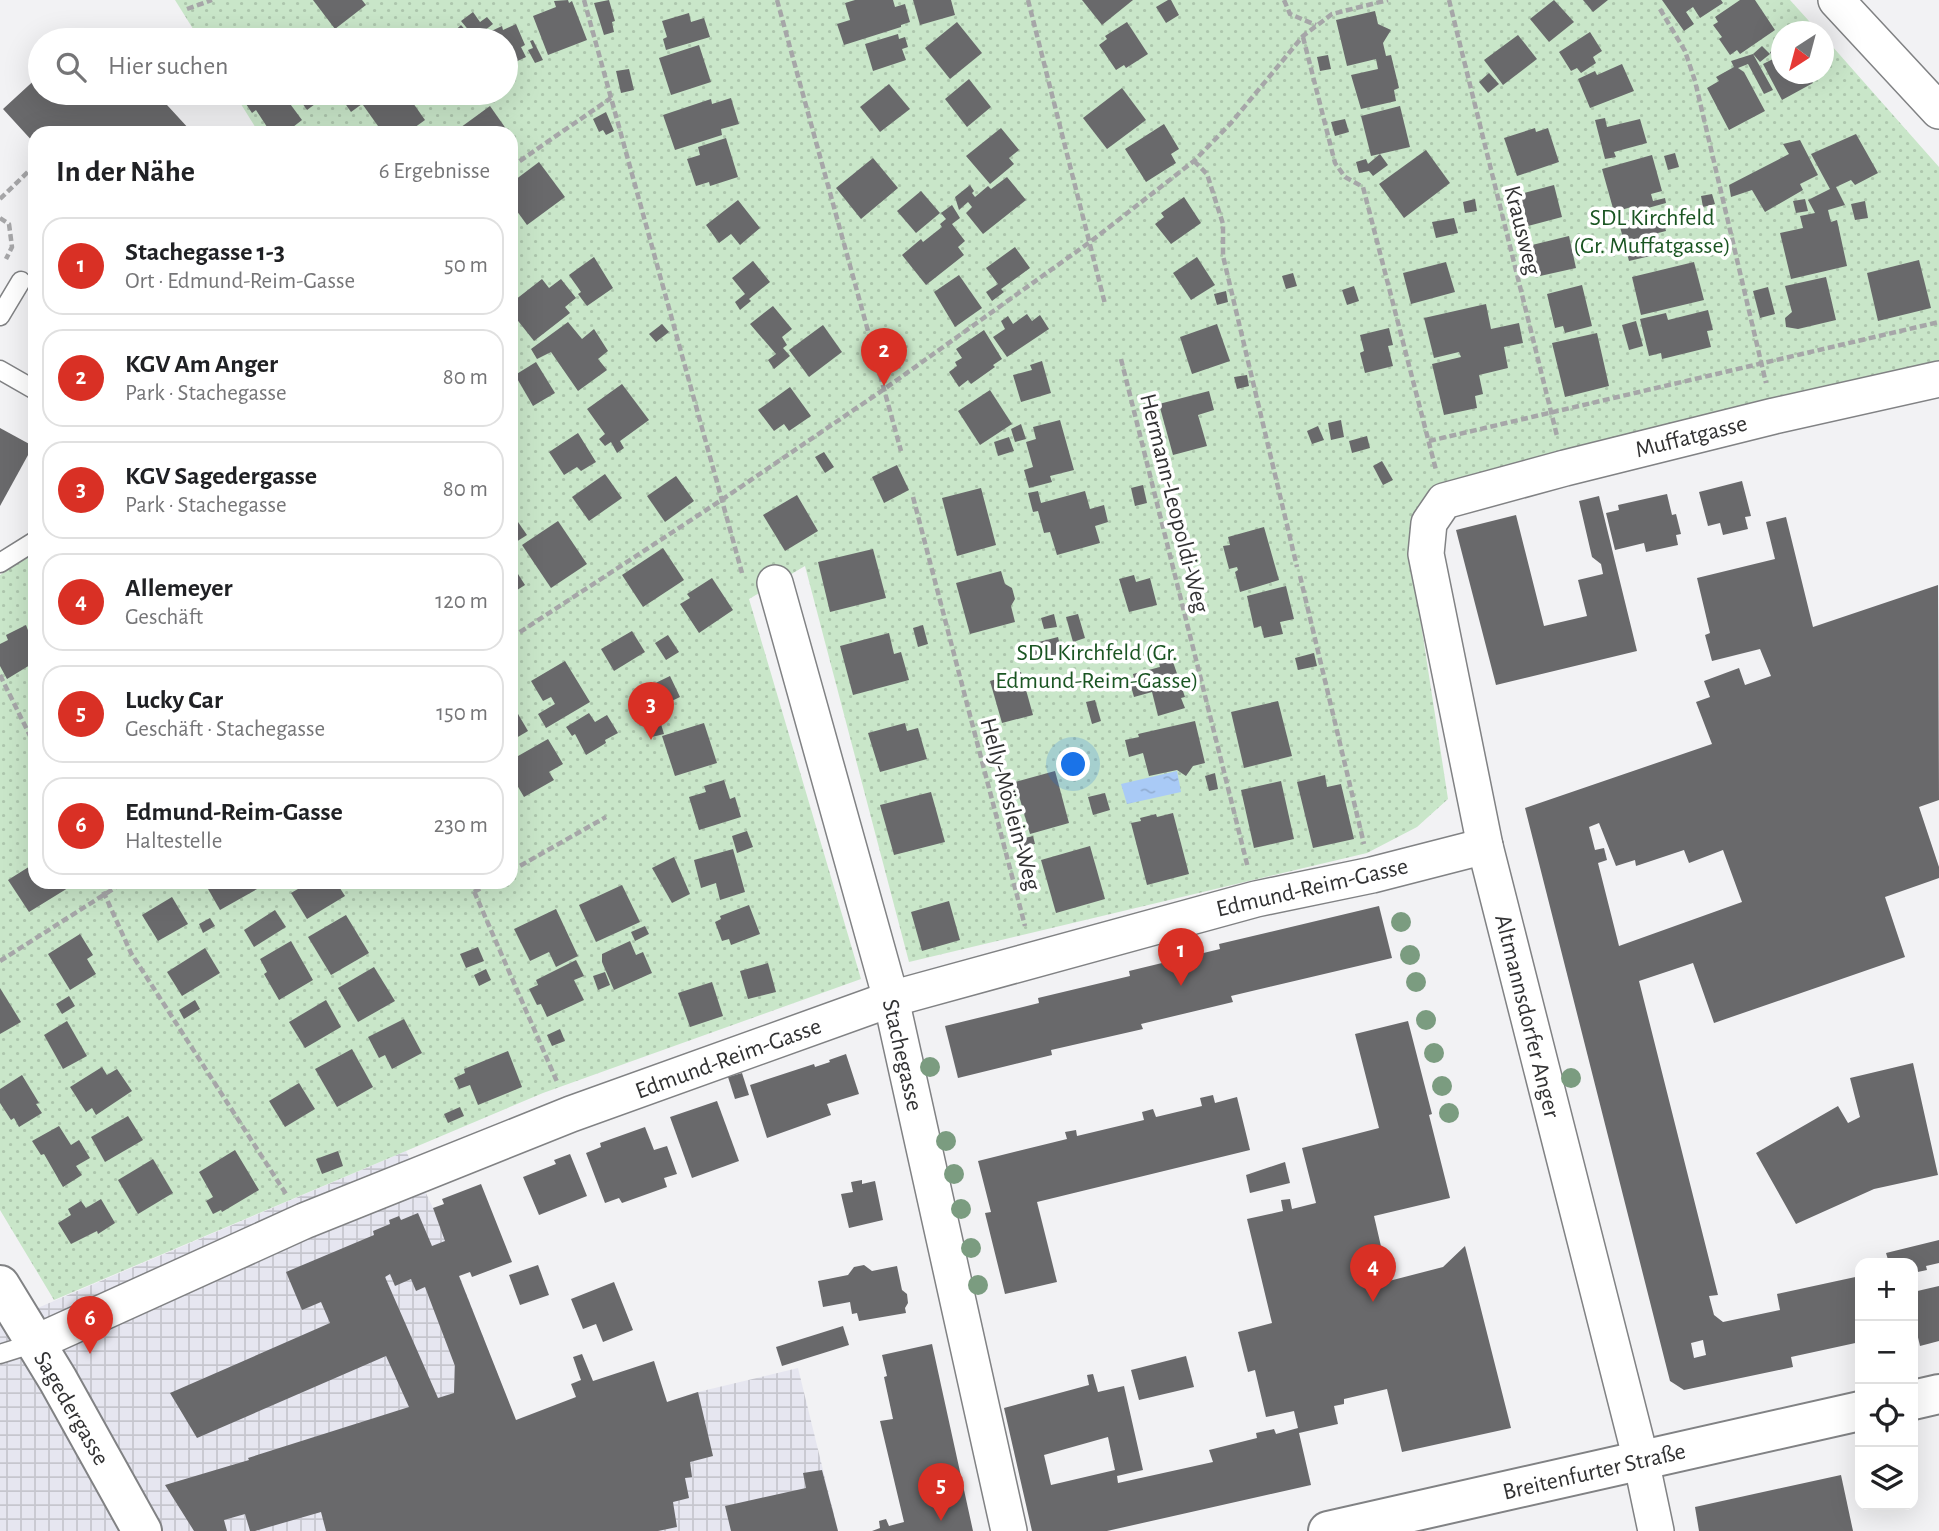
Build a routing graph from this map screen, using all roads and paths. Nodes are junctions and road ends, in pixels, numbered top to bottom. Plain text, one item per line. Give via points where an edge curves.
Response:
1 (212, 0) edge
2 (583, 0) edge
3 (777, 0) edge
4 (1028, 0) edge
5 (1284, 0) edge
6 (1388, 0) edge
7 (1448, 0) edge
8 (1836, 0) edge
9 (187, 9) dead end
10 (1660, 9) dead end
11 (1315, 25) junction
12 (1303, 36) junction
13 (611, 98) junction
14 (1939, 111) edge
15 (1194, 161) junction
16 (518, 162) edge
17 (28, 172) edge
18 (0, 199) edge
19 (0, 218) edge
20 (1090, 242) junction
21 (3, 266) dead end
22 (21, 281) dead end
23 (1105, 304) dead end
24 (0, 316) edge
25 (1939, 322) edge
26 (1121, 359) dead end
27 (1761, 362) junction
28 (0, 370) edge
29 (1939, 379) edge
30 (28, 386) edge
31 (883, 390) junction
32 (1551, 413) junction
33 (1774, 416) junction
34 (1429, 442) junction
35 (901, 451) dead end
36 (1564, 467) junction
37 (913, 497) dead end
38 (723, 499) junction
39 (1444, 501) junction
40 (28, 545) edge
41 (0, 563) edge
42 (1297, 567) dead end
43 (742, 574) dead end
44 (1300, 576) dead end
45 (775, 583) dead end
46 (518, 633) edge
47 (0, 675) edge
48 (28, 732) edge
49 (606, 817) dead end
50 (1485, 846) junction
51 (518, 867) edge
52 (1372, 875) junction
53 (102, 889) edge
54 (113, 889) edge
55 (473, 889) edge
56 (479, 889) edge
57 (474, 892) junction
58 (105, 894) junction
59 (1256, 899) junction
60 (1034, 958) junction
61 (0, 961) edge
62 (891, 999) junction
63 (571, 1114) junction
64 (304, 1221) junction
65 (0, 1285) edge
66 (17, 1348) edge
67 (1939, 1394) edge
68 (1918, 1398) edge
69 (1855, 1412) edge
70 (1641, 1460) junction
71 (142, 1531) edge
72 (1009, 1531) edge
73 (1328, 1531) edge
74 (1656, 1531) edge

1 - 9 path
2 - 13 path
3 - 31 path
4 - 20 path
5 - 11 path via 1290,13
6 - 11 path via 1332,14
7 - 32 path, Krausweg
8 - 14 street
10 - 27 path via 1685,51 1695,81
11 - 12 path
12 - 15 path
12 - 34 path via 1335,163 1345,177 1363,187
13 - 16 path
13 - 38 path
15 - 20 path
15 - 42 path via 1207,174 1223,224 1223,256
17 - 18 path
19 - 21 path via 9,224 12,247
20 - 23 path
20 - 31 path
22 - 24 lane
25 - 27 path
26 - 59 path, Hermann-Leopoldi-Weg
27 - 32 path
27 - 33 path
28 - 30 lane
29 - 33 street, Muffatgasse
31 - 35 path
31 - 38 path
32 - 34 path
32 - 36 path, Krausweg
33 - 36 street, Muffatgasse
34 - 39 path
36 - 39 street, Muffatgasse
37 - 60 path, Helly-Möslein-Weg
38 - 43 path
38 - 46 path
39 - 50 street, Altmannsdorfer Anger via 1429,523 1426,554
40 - 41 lane
44 - 52 path
45 - 62 street, Stachegasse
47 - 48 path
49 - 51 path
50 - 52 street, Edmund-Reim-Gasse
50 - 70 street, Altmannsdorfer Anger
52 - 59 street, Edmund-Reim-Gasse
53 - 58 path
54 - 58 path
55 - 57 path
56 - 57 path
57 - 63 path
58 - 61 path
58 - 64 path via 131,953
59 - 60 street, Edmund-Reim-Gasse
60 - 62 street, Edmund-Reim-Gasse
62 - 63 street, Edmund-Reim-Gasse
62 - 72 street, Stachegasse
63 - 64 street, Edmund-Reim-Gasse
64 - 66 street, Edmund-Reim-Gasse
65 - 66 main road, Sagedergasse
66 - 71 main road, Sagedergasse via 58,1380
67 - 68 main road
69 - 70 main road, Breitenfurter Straße
70 - 73 main road, Breitenfurter Straße
70 - 74 street, Altmannsdorfer Anger

